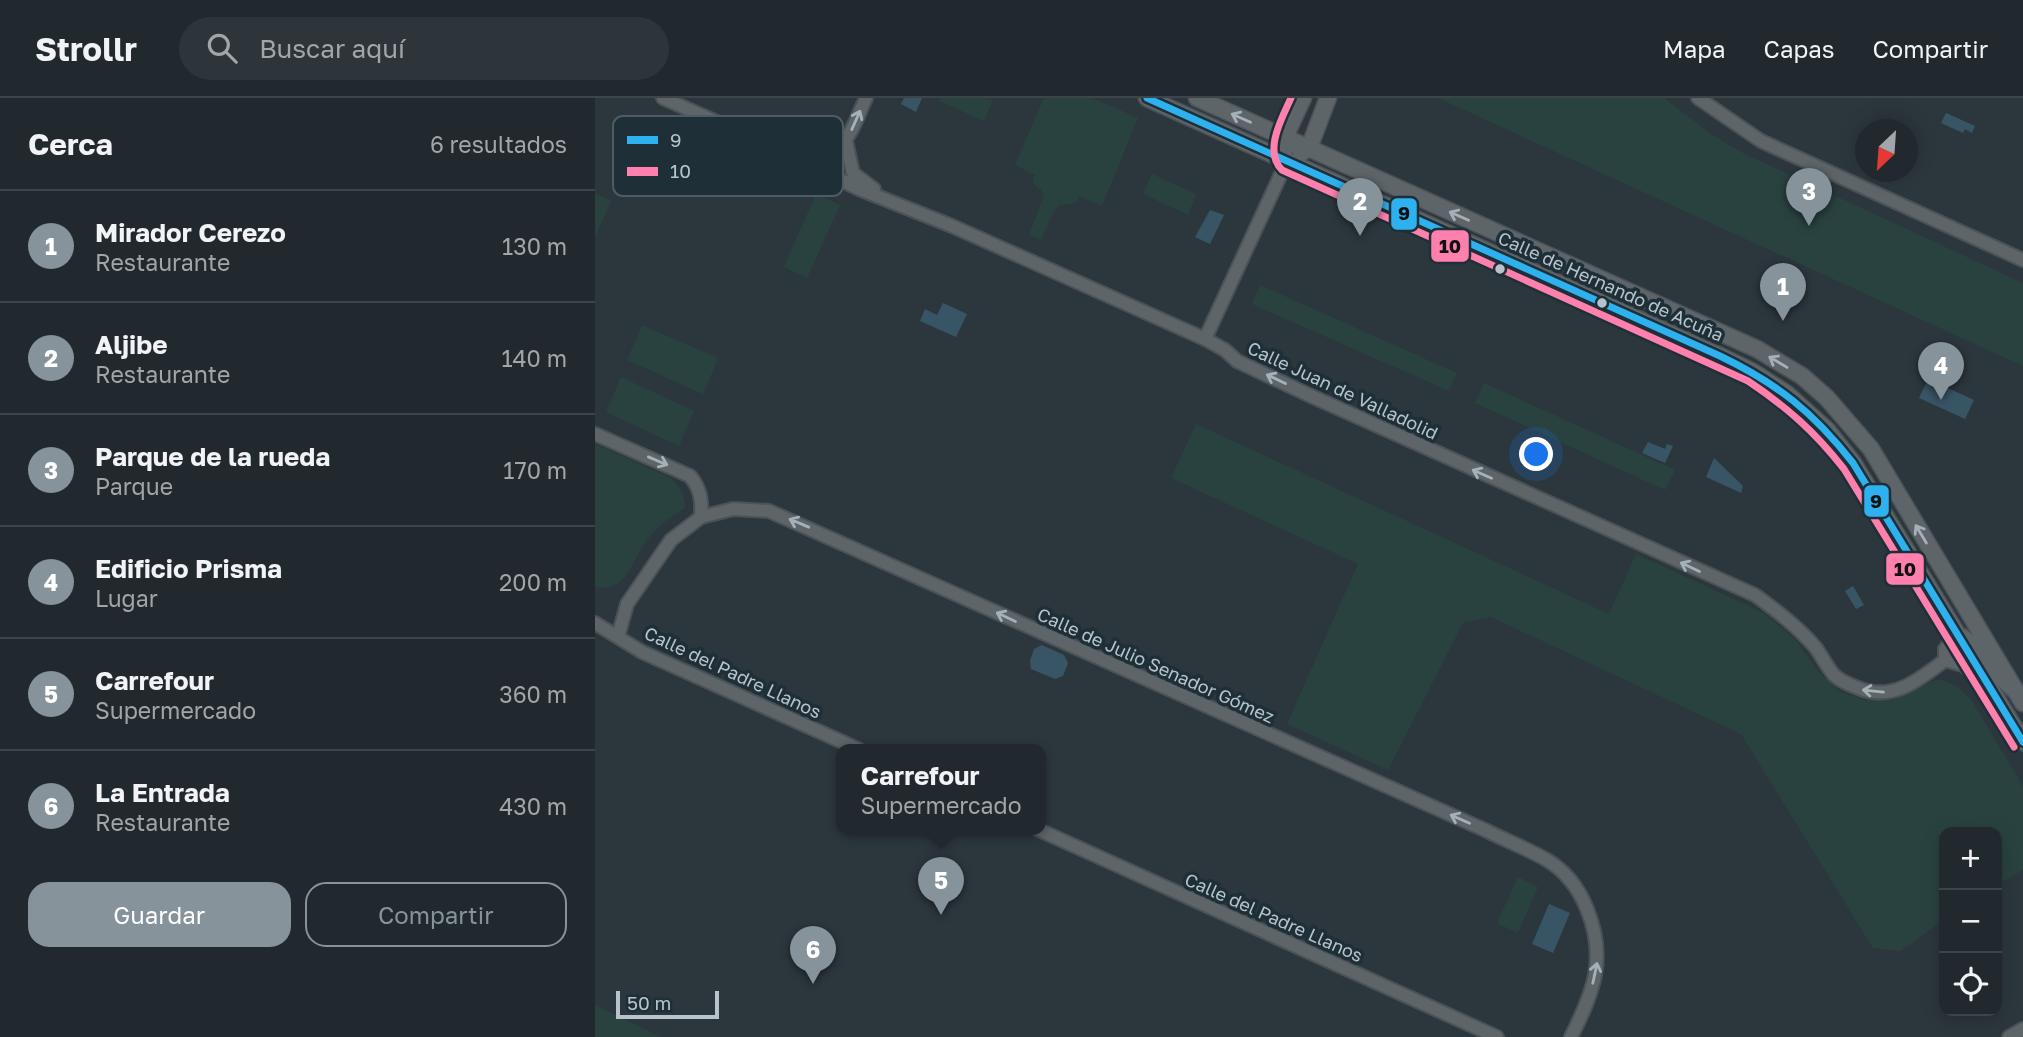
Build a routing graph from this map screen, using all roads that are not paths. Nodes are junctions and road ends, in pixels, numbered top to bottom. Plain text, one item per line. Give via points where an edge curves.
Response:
1 (663, 98) edge
2 (866, 98) edge
3 (1147, 98) edge
4 (1197, 98) edge
5 (1303, 98) edge
6 (1328, 98) edge
7 (1698, 98) edge
8 (702, 116) edge
9 (1285, 137) junction
10 (846, 141) junction
11 (843, 143) edge
12 (1309, 148) junction
13 (1287, 161) junction
14 (843, 181) edge
15 (891, 200) junction
16 (2023, 260) edge
17 (1205, 339) junction
18 (595, 434) edge
19 (701, 517) junction
20 (1969, 613) junction
21 (595, 622) edge
22 (1957, 633) junction
23 (618, 637) junction
24 (1969, 654) junction
25 (1945, 660) junction
26 (2020, 698) edge
27 (2023, 742) edge
28 (847, 744) edge
29 (1046, 833) edge
30 (2023, 1029) edge
31 (1497, 1037) edge
32 (1571, 1037) edge
33 (2009, 1037) edge

1 - 8 street, Calle Juan de Valladolid
10 -> 2 street
3 - 13 street, Calle de Hernando de Acuña
9 -> 4 street, Calle de Hernando de Acuña
5 - 9 street
6 - 12 street
7 - 16 street via 1761,141
9 - 12 street, Calle de Hernando de Acuña
9 - 13 street
10 - 11 street
10 - 15 street via 853,173
12 - 13 street
20 -> 12 street, Calle de Hernando de Acuña via 1871,450 1827,398 1801,376 1757,349
13 - 17 street
13 - 22 street, Calle de Hernando de Acuña via 1720,356 1787,394 1827,430 1864,477
14 - 15 street, Calle Juan de Valladolid
15 - 17 street, Calle Juan de Valladolid
25 -> 17 street, Calle Juan de Valladolid via 1920,679 1888,692 1868,693 1851,686 1835,676 1787,618 1755,595 1311,396
18 -> 19 street via 690,476 702,501
19 - 23 street, Calle de Julio Senador Gómez via 671,540 645,576 627,604
32 -> 19 street, Calle de Julio Senador Gómez via 1594,982 1596,931 1578,888 1549,861 769,511 733,509
20 - 24 street, Calle de Hernando de Acuña
20 - 26 street, Calle de Hernando de Acuña
21 - 23 street, Calle del Padre Llanos
22 - 24 street, Calle de Hernando de Acuña
22 - 25 street via 1945,649
23 - 28 street, Calle del Padre Llanos
24 - 25 street
24 - 26 street, Calle de Hernando de Acuña
24 - 27 street, Calle de Hernando de Acuña
29 - 31 street, Calle del Padre Llanos
30 - 33 street

